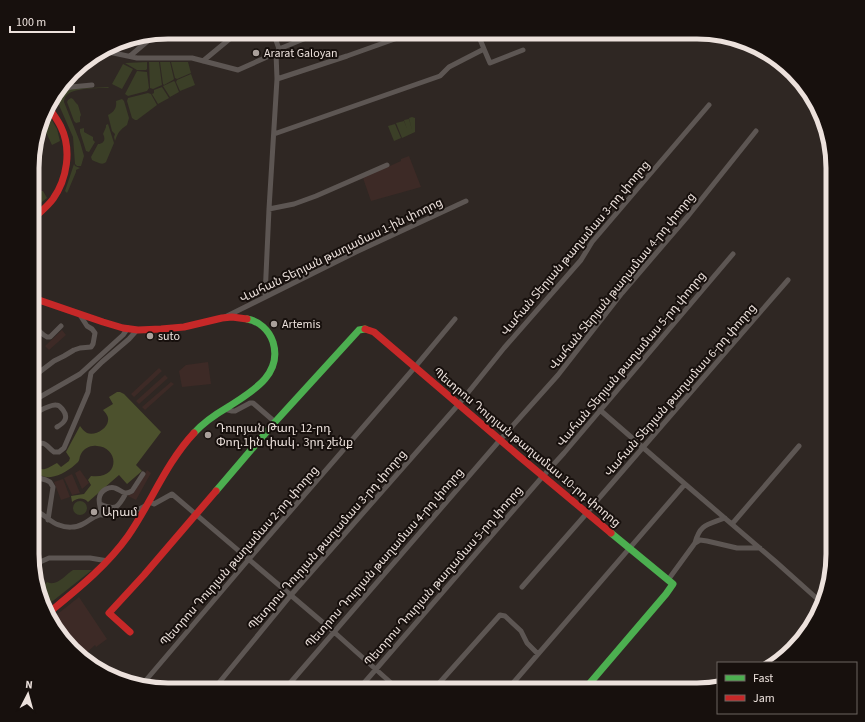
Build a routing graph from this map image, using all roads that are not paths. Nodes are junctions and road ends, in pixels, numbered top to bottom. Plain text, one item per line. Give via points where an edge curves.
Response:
1 (229, 39) edge
2 (274, 39) edge
3 (305, 39) edge
4 (395, 39) edge
5 (480, 39) edge
6 (149, 40) edge
7 (484, 49) junction
8 (523, 50) dead end
9 (277, 51) junction
10 (111, 52) edge
11 (130, 56) junction
12 (202, 61) junction
13 (277, 79) junction
14 (92, 86) dead end
15 (67, 88) edge
16 (709, 105) dead end
17 (52, 113) edge
18 (756, 131) dead end
19 (274, 134) junction
20 (387, 165) dead end
21 (466, 201) dead end
22 (269, 209) junction
23 (39, 213) edge
24 (733, 254) dead end
25 (788, 280) dead end
26 (265, 298) junction
27 (39, 300) edge
28 (80, 315) junction
29 (224, 317) junction
30 (455, 319) dead end
31 (61, 326) dead end
32 (128, 328) junction
33 (137, 330) junction
34 (39, 332) edge
35 (415, 367) junction
36 (39, 372) edge
37 (39, 398) edge
38 (458, 405) junction
39 (224, 409) junction
40 (600, 410) junction
41 (39, 411) edge
42 (275, 422) junction
43 (57, 428) dead end
44 (500, 440) junction
45 (39, 443) edge
46 (799, 446) dead end
47 (643, 447) junction
48 (143, 474) dead end
49 (543, 476) junction
50 (39, 478) edge
51 (685, 484) junction
52 (126, 493) junction
53 (148, 503) junction
54 (100, 504) junction
55 (39, 512) edge
56 (587, 513) junction
57 (102, 515) junction
58 (196, 515) junction
59 (724, 518) junction
60 (48, 520) junction
61 (732, 524) junction
62 (695, 543) junction
63 (630, 548) junction
64 (760, 548) junction
65 (249, 559) junction
66 (108, 561) junction
67 (39, 563) edge
68 (671, 582) junction
69 (522, 587) dead end
70 (291, 595) junction
71 (818, 599) edge
72 (52, 610) edge
73 (130, 632) dead end
74 (334, 632) junction
75 (538, 654) junction
76 (376, 669) junction
77 (145, 681) edge
78 (219, 683) edge
79 (290, 683) edge
80 (364, 683) edge
81 (391, 683) edge
82 (439, 683) edge
83 (513, 683) edge
84 (590, 683) edge

1 - 12 street
2 - 9 street
3 - 9 street
4 - 13 street
5 - 7 street
6 - 11 street
7 - 8 street via 490,63
7 - 19 street via 448,67 440,76
9 - 12 street via 238,70
9 - 13 street
10 - 11 street
11 - 12 street via 192,58
13 - 19 street
14 - 15 street
16 - 38 street, Վահան Տերյան թաղամաս 3-րդ փողոց
17 - 23 street via 61,128 67,164 64,180 54,198
18 - 44 street, Վահան Տերյան թաղամաս 4-րդ փողոց via 558,375
19 - 22 street
20 - 22 street via 316,196
21 - 26 street, Վահան Տերյան թաղամաս 1-ին փողոց
22 - 26 street
24 - 40 street, Վահան Տերյան թաղամաս 5-րդ փողոց
25 - 47 street, Վահան Տերյան թաղամաս 6-րդ փողոց
26 - 29 street, Վահան Տերյան թաղամաս 1-ին փողոց
27 - 28 street
28 - 32 street
28 - 36 street via 95,333 91,347 74,350
29 - 33 street via 185,326
29 - 39 street via 246,318 261,324 272,338 275,354 271,372 264,380 255,389
30 - 35 street, Պետրոս Դուրյան թաղամաս 2-րդ փողոց
31 - 34 street via 47,338
32 - 33 street
32 - 37 street via 80,374
33 - 45 street via 91,373 88,392 64,448 54,452 48,446
35 - 38 street, Պետրոս Դուրյան թաղամաս 10-րդ փողոց
35 - 42 street, Պետրոս Դուրյան թաղամաս 10-րդ փողոց via 374,332 358,330
35 - 65 street, Պետրոս Դուրյան թաղամաս 2-րդ փողոց
38 - 44 street, Պետրոս Դուրյան թաղամաս 10-րդ փողոց
38 - 70 street, Պետրոս Դուրյան թաղամաս 3-րդ փողոց
39 - 42 street via 235,411 253,403
39 - 53 street via 201,425 190,437
40 - 47 street
40 - 49 street, Վահան Տերյան թաղամաս 5-րդ փողոց
41 - 43 street via 56,404 59,406 66,414 66,418
42 - 58 street
44 - 49 street, Պետրոս Դուրյան թաղամաս 10-րդ փողոց
44 - 74 street, Պետրոս Դուրյան թաղամաս 4-րդ փողոց
46 - 61 street
47 - 51 street
47 - 56 street, Վահան Տերյան թաղամաս 6-րդ փողոց
48 - 52 street via 132,491
49 - 56 street, Պետրոս Դուրյան թաղամաս 10-րդ փողոց
49 - 76 street, Պետրոս Դուրյան թաղամաս 5-րդ փողոց
50 - 60 street via 50,482 53,487
51 - 59 street
51 - 63 street
52 - 54 street via 115,508
52 - 54 street via 112,487 106,489 100,493
53 - 57 street via 125,515
53 - 58 street via 154,504 172,494
53 - 66 street
54 - 57 street
55 - 60 street
56 - 63 street, Պետրոս Դուրյան թաղամաս 10-րդ փողոց
56 - 69 street, Վահան Տերյան թաղամաս 6-րդ փողոց
57 - 60 street via 75,527 58,525
58 - 65 street
58 - 73 street via 109,613
59 - 61 street
59 - 62 street via 700,530
61 - 64 street
62 - 64 street via 700,540 736,548
62 - 68 street
63 - 68 street, Պետրոս Դուրյան թաղամաս 10-րդ փողոց
63 - 75 street
64 - 71 street
65 - 70 street
65 - 77 street, Պետրոս Դուրյան թաղամաս 2-րդ փողոց
66 - 67 street via 90,558 49,558
66 - 72 street
68 - 84 street via 666,594
70 - 74 street
70 - 78 street, Պետրոս Դուրյան թաղամաս 3-րդ փողոց
74 - 76 street
74 - 79 street, Պետրոս Դուրյան թաղամաս 4-րդ փողոց
75 - 82 street via 518,628 500,615
75 - 83 street
76 - 80 street, Պետրոս Դուրյան թաղամաս 5-րդ փողոց
76 - 81 street

